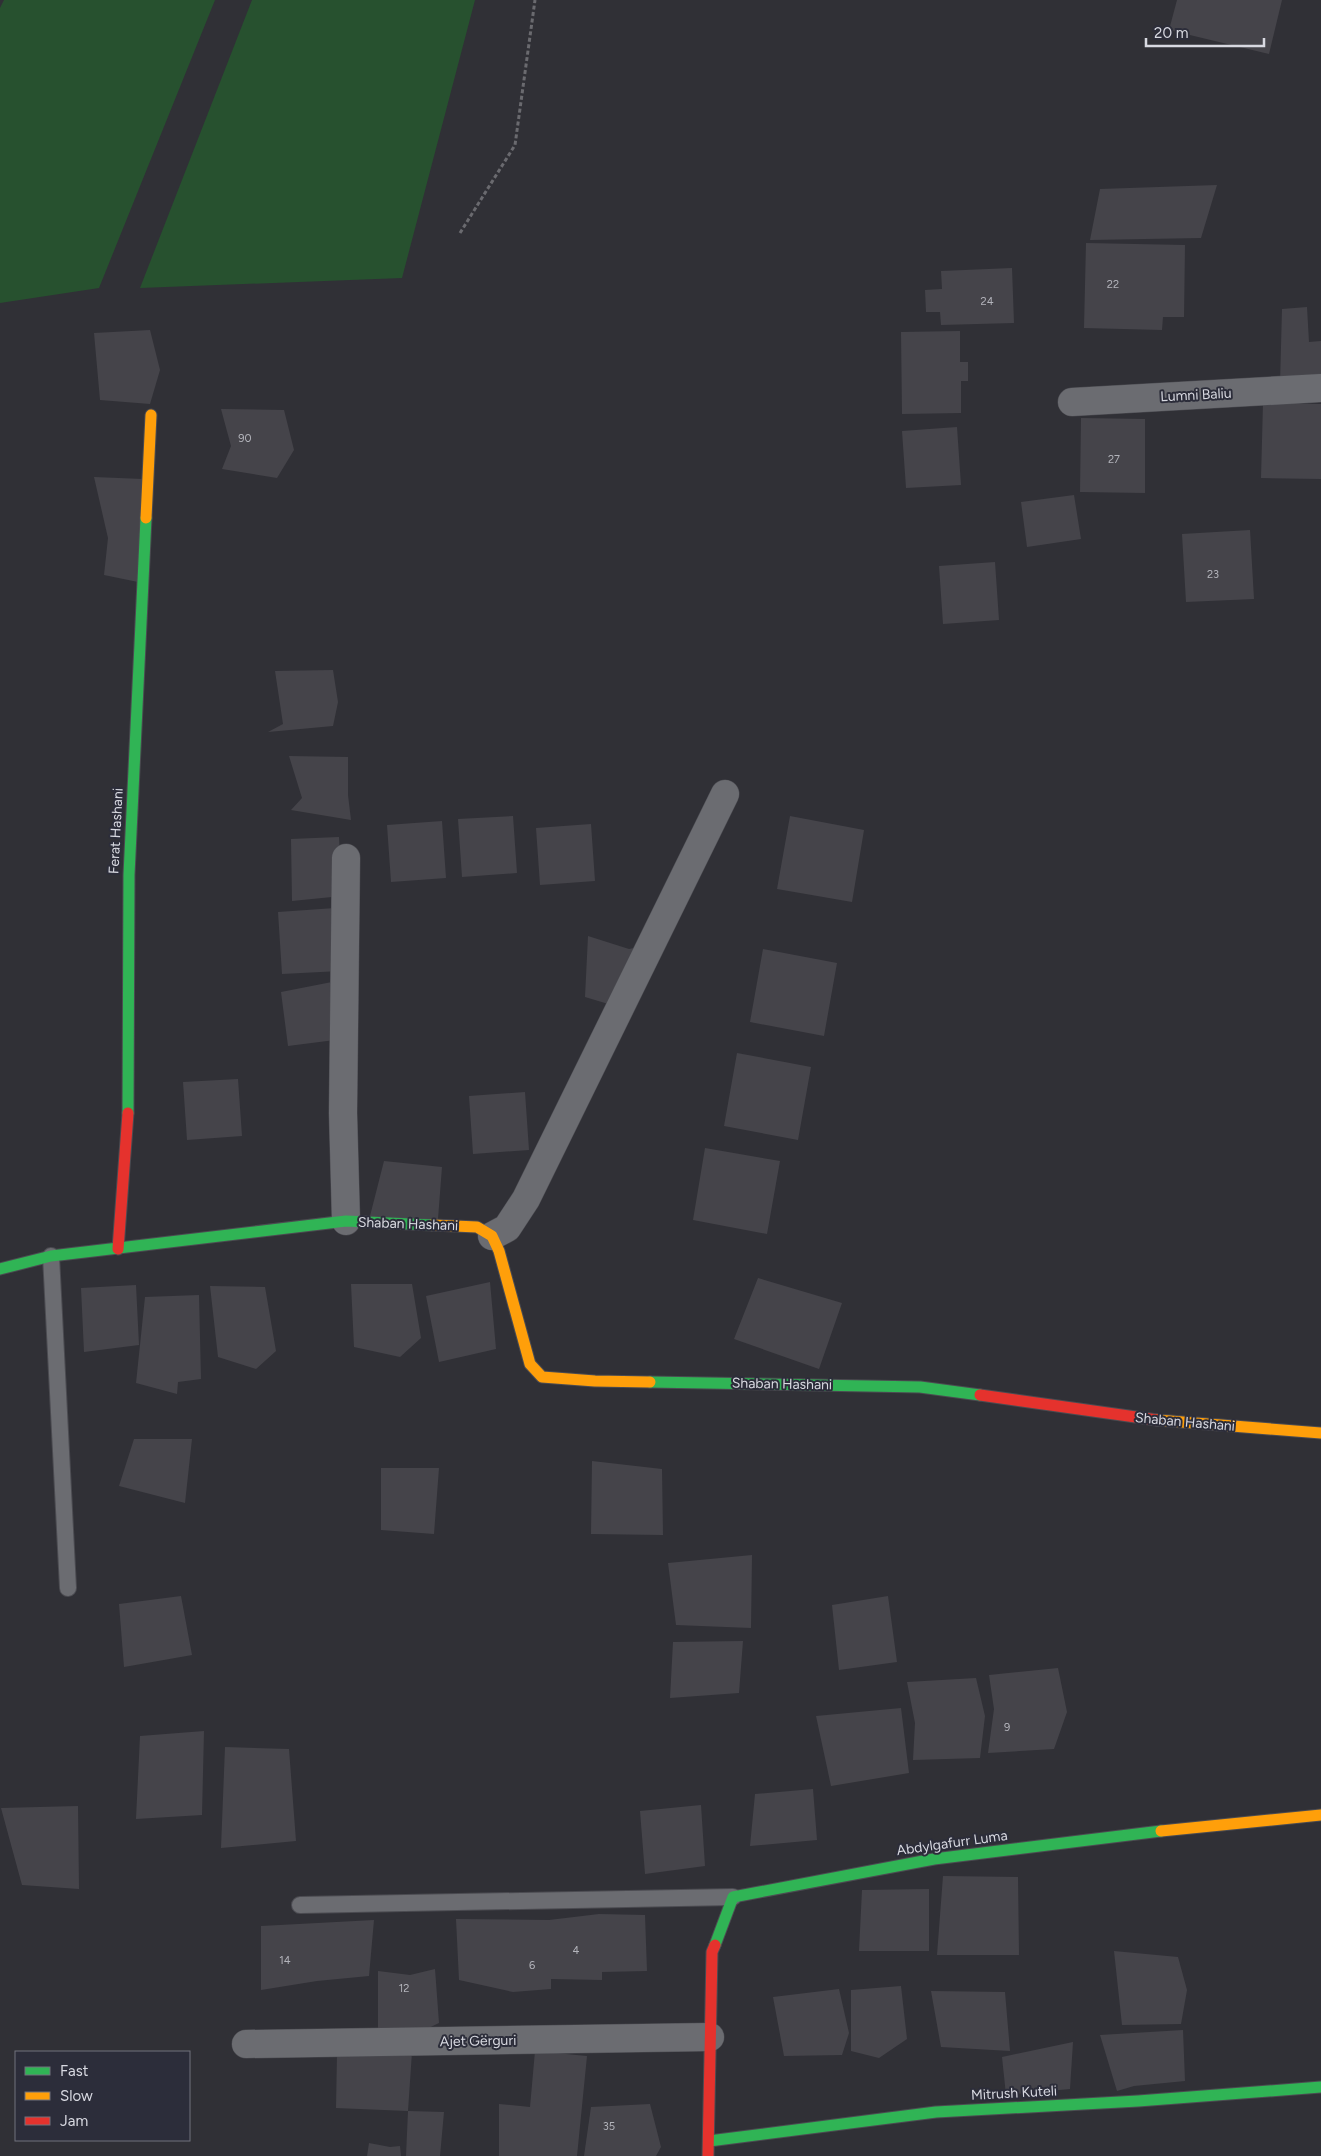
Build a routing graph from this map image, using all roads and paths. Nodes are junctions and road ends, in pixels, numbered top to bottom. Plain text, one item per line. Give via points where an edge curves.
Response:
1 (535, 0) edge
2 (460, 233) dead end
3 (1321, 388) edge
4 (1072, 402) dead end
5 (151, 415) dead end
6 (725, 794) dead end
7 (346, 858) dead end
8 (346, 1221) junction
9 (492, 1236) junction
10 (118, 1249) junction
11 (51, 1256) junction
12 (0, 1269) edge
13 (1321, 1433) edge
14 (68, 1588) dead end
15 (1321, 1815) edge
16 (733, 1897) junction
17 (300, 1905) dead end
18 (710, 2037) junction
19 (246, 2044) dead end
20 (1321, 2087) edge
21 (709, 2141) junction
22 (708, 2156) edge

1 - 2 path via 515,145
3 - 4 street, Lumni Baliu
5 - 10 street, Ferat Hashani via 129,875 129,1103
6 - 9 street via 526,1199 507,1228
7 - 8 street, Shaban Hashani via 343,1113
8 - 9 street, Shaban Hashani via 478,1226
8 - 10 street, Shaban Hashani
9 - 13 street, Shaban Hashani via 530,1364 542,1378 920,1387 1153,1420
10 - 11 street, Shaban Hashani
11 - 12 street, Shaban Hashani
11 - 14 lane
15 - 16 street, Abdylgafurr Luma via 934,1859
16 - 17 lane
16 - 18 street via 712,1952
18 - 19 street, Ajet Gërguri
18 - 21 street
20 - 21 street, Mitrush Kuteli via 936,2112
21 - 22 street

